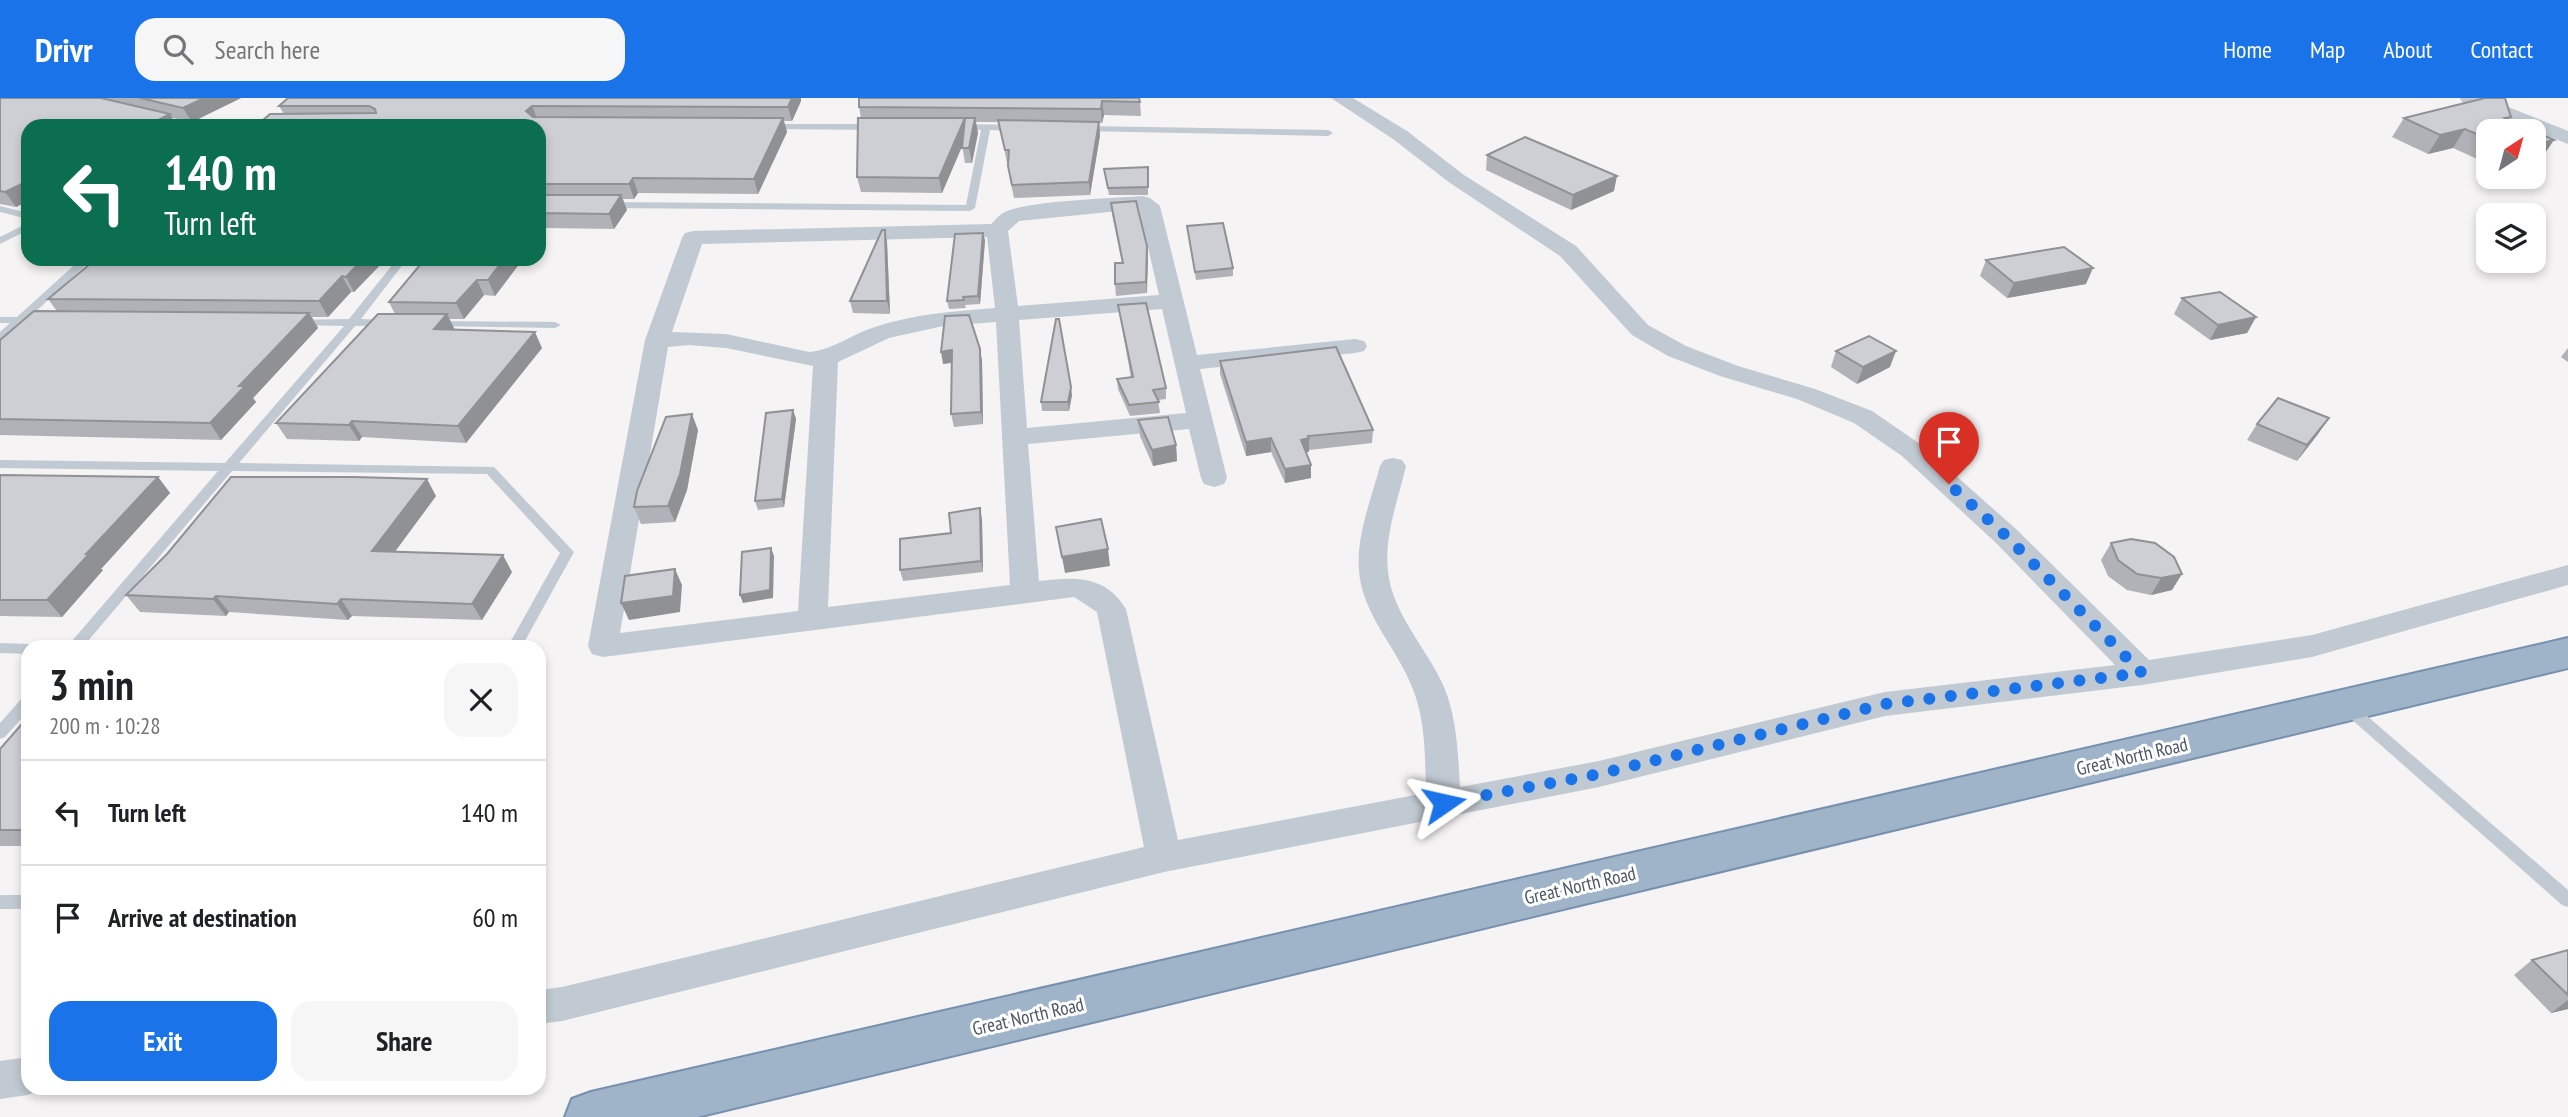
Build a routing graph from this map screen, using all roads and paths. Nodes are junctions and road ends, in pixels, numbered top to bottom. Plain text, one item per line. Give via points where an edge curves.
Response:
1 (1340, 98) edge
2 (2469, 98) edge
3 (153, 118) edge
4 (158, 119) edge
5 (763, 127) edge
6 (888, 127) edge
7 (944, 127) edge
8 (986, 127) junction
9 (1027, 128) edge
10 (1068, 129) edge
11 (1328, 133) dead end
12 (2568, 138) edge
13 (595, 205) edge
14 (0, 209) edge
15 (21, 214) edge
16 (21, 230) edge
17 (997, 230) junction
18 (0, 241) edge
19 (79, 266) edge
20 (397, 266) edge
21 (1172, 301) junction
22 (1007, 314) junction
23 (0, 320) edge
24 (21, 320) junction
25 (48, 320) edge
26 (283, 322) edge
27 (352, 323) junction
28 (406, 324) edge
29 (419, 324) edge
30 (555, 325) dead end
31 (0, 338) edge
32 (657, 340) junction
33 (1355, 346) dead end
34 (826, 358) junction
35 (1186, 363) junction
36 (1199, 420) junction
37 (1013, 437) junction
38 (0, 464) edge
39 (1393, 466) dead end
40 (228, 467) junction
41 (1214, 478) dead end
42 (2568, 575) edge
43 (1025, 593) junction
44 (813, 618) junction
45 (81, 640) edge
46 (518, 640) edge
47 (0, 649) edge
48 (21, 649) edge
49 (2568, 653) edge
50 (2142, 673) junction
51 (2346, 706) junction
52 (21, 709) edge
53 (0, 733) edge
54 (1444, 803) junction
55 (1164, 857) junction
56 (2568, 900) edge
57 (0, 902) edge
58 (21, 902) edge
59 (546, 1006) edge
60 (21, 1077) edge
61 (0, 1080) edge
62 (592, 1117) edge

1 - 50 street via 1568,251 1640,330 1677,351 1863,417 1911,450 2006,536
2 - 12 street
3 - 4 lane
5 - 6 lane
7 - 8 lane
8 - 9 lane
8 - 13 lane via 970,208
10 - 11 lane
14 - 15 lane
16 - 18 lane
17 - 21 street via 1012,216 1143,202 1149,206
17 - 22 street
17 - 32 street via 693,238
19 - 24 lane
20 - 27 lane
21 - 22 street
21 - 35 street
22 - 34 street via 905,326
22 - 37 street
23 - 24 lane
24 - 25 lane
24 - 31 lane
26 - 27 lane
27 - 28 lane
27 - 40 lane
29 - 30 lane
32 - 34 street via 726,341 784,356
32 - 44 street via 603,646
33 - 35 street
34 - 44 street
35 - 36 street
36 - 37 street
36 - 41 street
37 - 43 street
38 - 40 lane
39 - 54 street via 1373,573 1378,592 1428,687 1435,712
40 - 45 lane
40 - 46 lane via 490,470 567,552
42 - 50 street via 2312,646
43 - 44 street
43 - 55 street via 1075,587 1089,590 1111,609
47 - 48 lane
49 - 51 highway, Great North Road
50 - 54 street via 1885,704 1599,774
51 - 56 lane
51 - 62 highway, Great North Road
52 - 53 lane
54 - 55 street
55 - 59 street
57 - 58 lane
60 - 61 street

